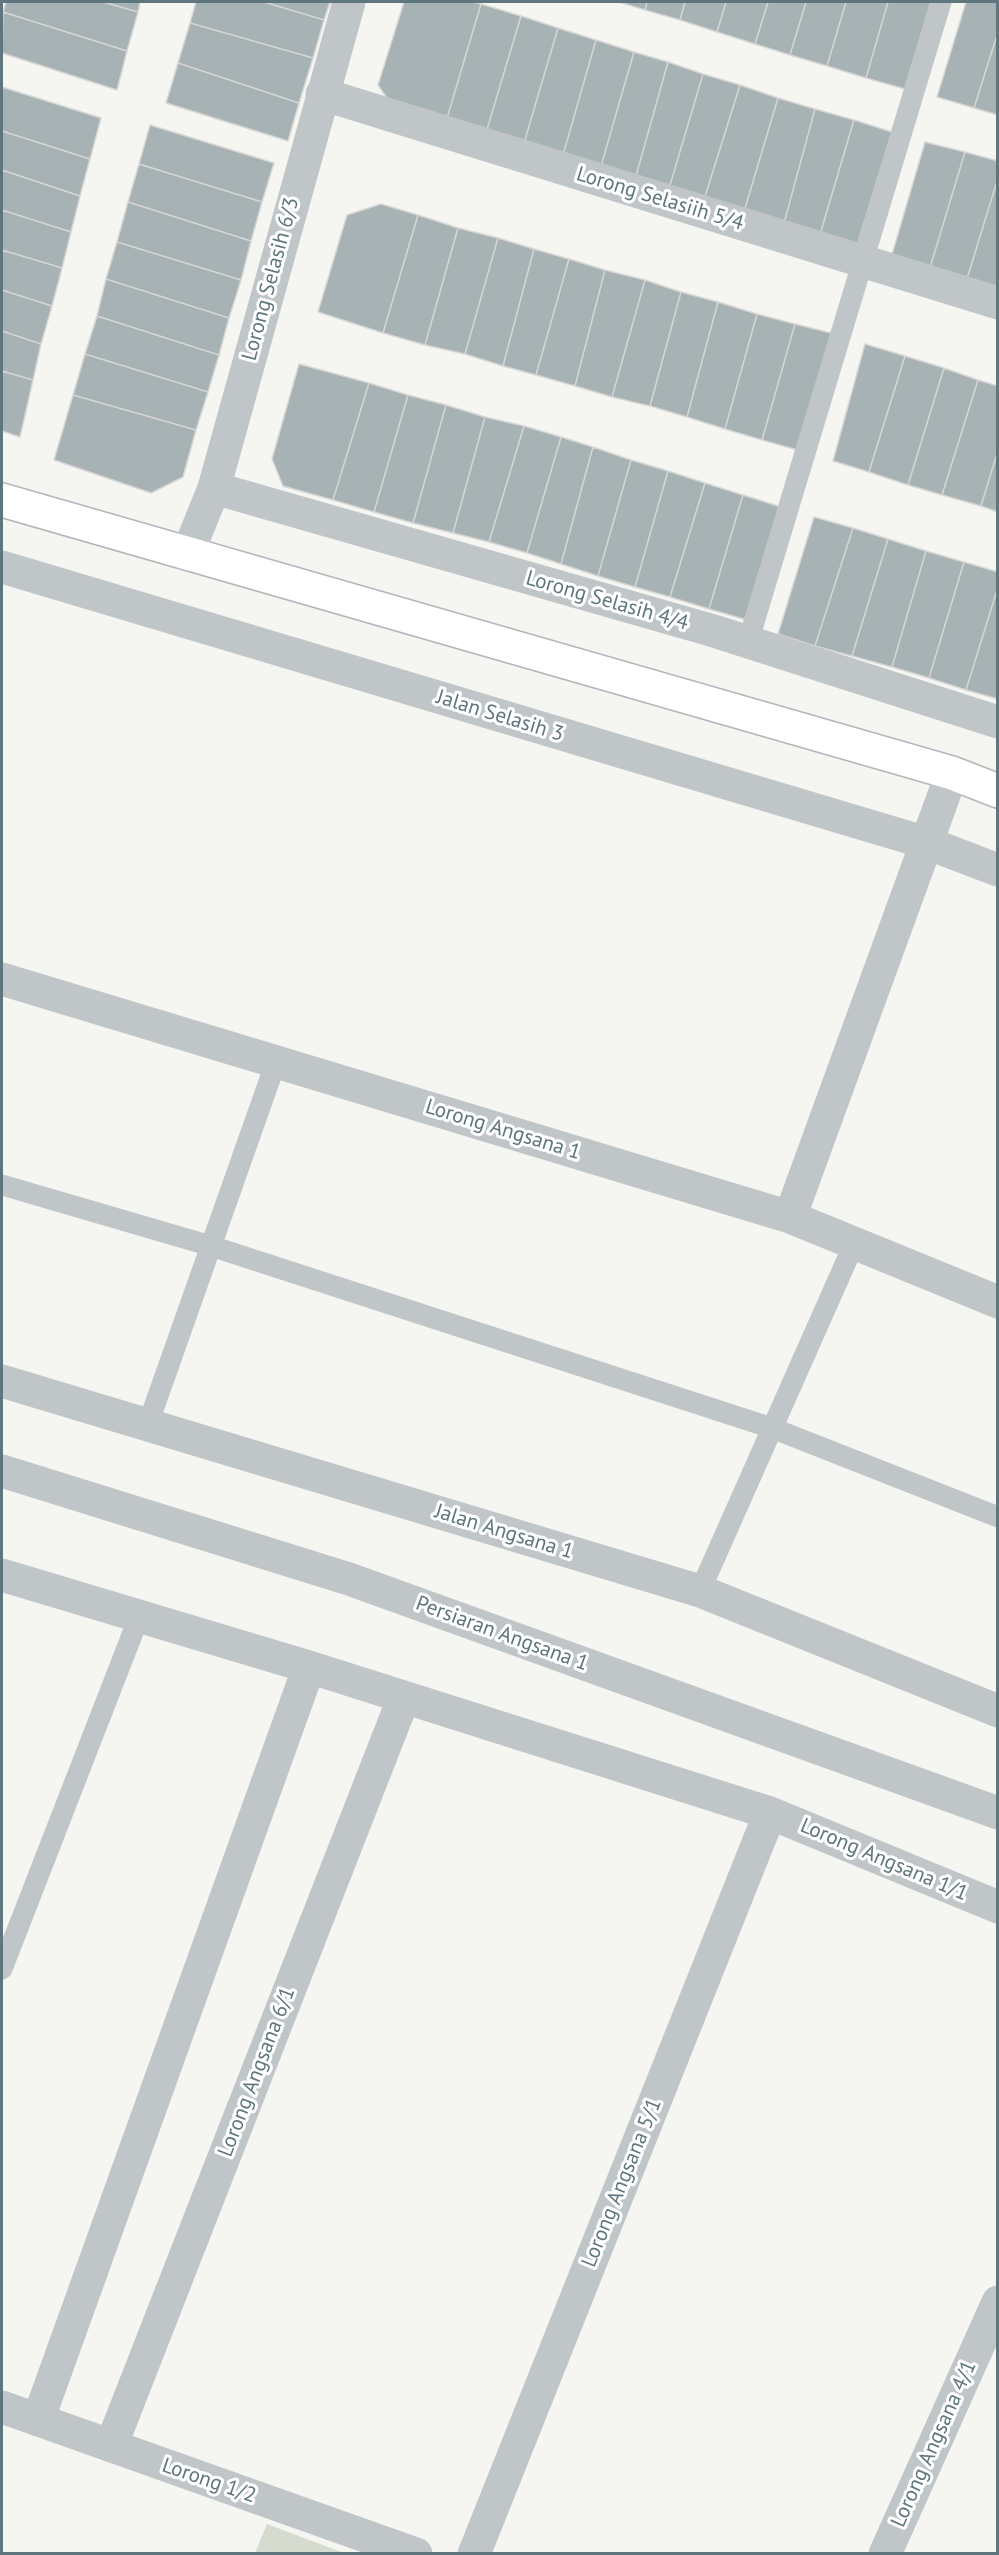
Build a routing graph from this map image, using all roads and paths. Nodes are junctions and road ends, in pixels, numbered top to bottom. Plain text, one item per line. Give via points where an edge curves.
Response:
1 (349, 2) edge
2 (940, 2) edge
3 (322, 94) junction
4 (862, 262) junction
5 (998, 303) edge
6 (214, 488) junction
7 (2, 500) edge
8 (187, 555) junction
9 (2, 567) edge
10 (748, 642) junction
11 (998, 722) edge
12 (952, 773) junction
13 (998, 791) edge
14 (927, 843) junction
15 (998, 870) edge
16 (2, 979) edge
17 (276, 1062) junction
18 (2, 1185) edge
19 (790, 1217) junction
20 (854, 1244) junction
21 (211, 1246) junction
22 (998, 1302) edge
23 (2, 1381) edge
24 (148, 1425) junction
25 (772, 1428) junction
26 (2, 1470) edge
27 (998, 1517) edge
28 (2, 1575) edge
29 (700, 1591) junction
30 (139, 1617) junction
31 (309, 1667) junction
32 (404, 1697) junction
33 (998, 1711) edge
34 (770, 1813) junction
35 (998, 1813) edge
36 (998, 1907) edge
37 (2, 1969) edge
38 (995, 2317) edge
39 (2, 2407) edge
40 (38, 2420) junction
41 (111, 2446) junction
42 (416, 2553) edge
43 (474, 2553) edge
44 (885, 2553) edge

1 - 3 street, Lorong Selasih 6/3
2 - 4 lane
3 - 4 street, Lorong Selasiih 5/4
3 - 6 street, Lorong Selasih 6/3
4 - 5 street, Lorong Selasiih 5/4
4 - 10 lane
6 - 8 street, Lorong Selasih 6/3
6 - 10 street, Lorong Selasih 4/4
7 - 8 street
8 - 12 street
9 - 14 street, Jalan Selasih 3
10 - 11 street, Lorong Selasih 4/4
12 - 13 street
12 - 14 street
14 - 15 street, Jalan Selasih 3
14 - 19 street
16 - 17 street, Lorong Angsana 1
17 - 19 street, Lorong Angsana 1
17 - 21 lane
18 - 21 lane
19 - 20 street, Lorong Angsana 1
20 - 22 street, Lorong Angsana 1
20 - 25 lane
21 - 24 lane
21 - 25 lane
23 - 24 street, Jalan Angsana 1
24 - 29 street, Jalan Angsana 1
25 - 27 lane
25 - 29 lane
26 - 35 street, Persiaran Angsana 1 via 349,1579
28 - 30 street, Lorong Angsana 1/1
29 - 33 street, Jalan Angsana 1
30 - 31 street, Lorong Angsana 1/1
30 - 37 lane
31 - 32 street, Lorong Angsana 1/1
31 - 40 street
32 - 34 street, Lorong Angsana 1/1
32 - 41 street, Lorong Angsana 6/1
34 - 36 street, Lorong Angsana 1/1
34 - 43 street, Lorong Angsana 5/1
38 - 44 street, Lorong Angsana 4/1
39 - 40 street, Lorong 1/2
40 - 41 street, Lorong 1/2
41 - 42 street, Lorong 1/2

